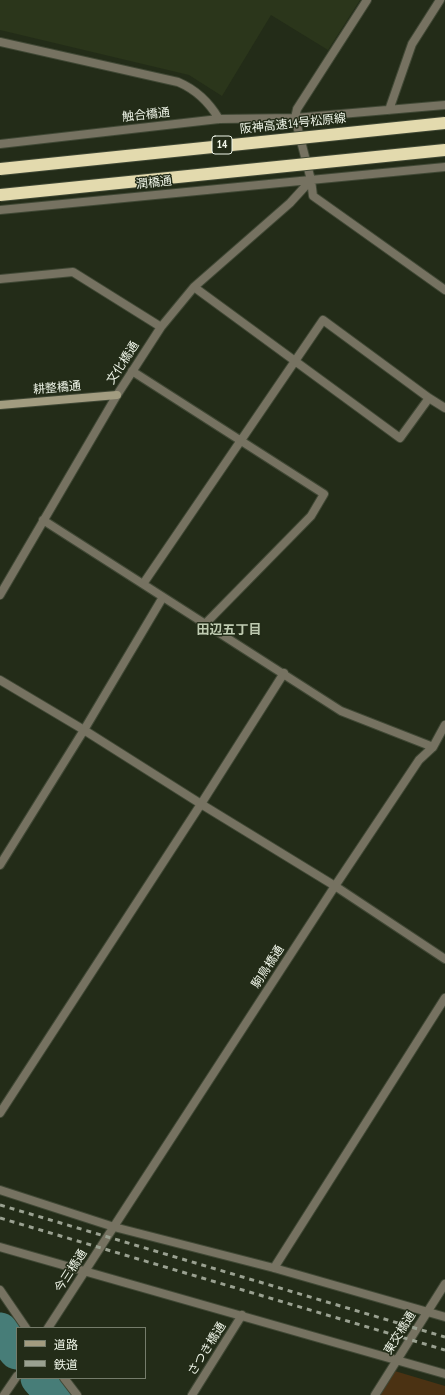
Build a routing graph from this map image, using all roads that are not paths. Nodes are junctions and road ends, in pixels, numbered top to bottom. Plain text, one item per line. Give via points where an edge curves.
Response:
1 (367, 0) edge
2 (440, 0) edge
3 (0, 42) edge
4 (445, 105) edge
5 (389, 110) junction
6 (295, 118) junction
7 (219, 119) junction
8 (445, 123) edge
9 (0, 144) edge
10 (445, 150) edge
11 (445, 167) edge
12 (0, 169) edge
13 (310, 180) junction
14 (0, 195) edge
15 (0, 210) edge
16 (0, 279) edge
17 (194, 287) junction
18 (445, 290) edge
19 (161, 327) junction
20 (294, 361) junction
21 (132, 371) junction
22 (117, 395) junction
23 (429, 398) junction
24 (0, 405) edge
25 (445, 408) edge
26 (242, 441) junction
27 (44, 520) junction
28 (143, 584) junction
29 (0, 595) edge
30 (163, 597) junction
31 (205, 624) junction
32 (284, 673) junction
33 (0, 680) edge
34 (445, 725) edge
35 (84, 730) junction
36 (433, 747) junction
37 (201, 804) junction
38 (0, 865) edge
39 (335, 886) junction
40 (445, 959) edge
41 (445, 998) edge
42 (0, 1113) edge
43 (0, 1190) edge
44 (114, 1227) junction
45 (0, 1247) edge
46 (274, 1268) junction
47 (85, 1272) junction
48 (445, 1284) edge
49 (0, 1290) edge
50 (427, 1312) junction
51 (242, 1316) junction
52 (445, 1317) edge
53 (25, 1327) edge
54 (49, 1327) edge
55 (398, 1360) junction
56 (445, 1374) edge
57 (16, 1377) edge
58 (65, 1379) edge
59 (4, 1395) edge
60 (77, 1395) edge
61 (192, 1395) edge
62 (375, 1395) edge

1 - 6 street via 297,109
2 - 5 street via 412,44
3 - 7 street via 178,82 194,90 210,104
4 - 5 street, 触合橋通
5 - 6 street, 触合橋通
6 - 7 street, 触合橋通
6 - 13 street
7 - 9 street, 触合橋通
8 - 12 highway, 阪神高速14号松原線 / 14, bridge
10 - 14 highway, 14, bridge
11 - 13 street, 潤橋通
13 - 15 street, 潤橋通
13 - 17 street, 文化橋通 via 290,203
13 - 18 street via 313,196
16 - 19 street via 73,272
17 - 19 street, 文化橋通
17 - 20 street
19 - 21 street, 文化橋通
20 - 23 street via 400,438
20 - 23 street via 323,320
20 - 26 street
21 - 22 street, 文化橋通
21 - 26 street
22 - 24 street, 耕整橋通
22 - 27 street, 文化橋通
23 - 25 street
26 - 28 street
26 - 31 street via 324,494 311,516
27 - 28 street
27 - 29 street, 文化橋通
28 - 30 street
30 - 31 street
30 - 35 street
31 - 32 street
32 - 36 street via 341,711
32 - 37 street
33 - 35 street
34 - 36 street, 駒鳥橋通
35 - 37 street
35 - 38 street
36 - 39 street, 駒鳥橋通 via 419,760
37 - 39 street
37 - 42 street
39 - 40 street
39 - 44 street, 駒鳥橋通
41 - 46 street
43 - 44 street
44 - 46 street
44 - 47 street, 今三橋通
45 - 47 street
46 - 50 street
47 - 51 street
47 - 54 street, 今三橋通
48 - 50 street, 東交橋通
49 - 53 street
50 - 52 street
50 - 55 street, 東交橋通
51 - 55 street
51 - 61 street, さつき橋通
55 - 56 street
55 - 62 street, 東交橋通
57 - 59 street
58 - 60 street

